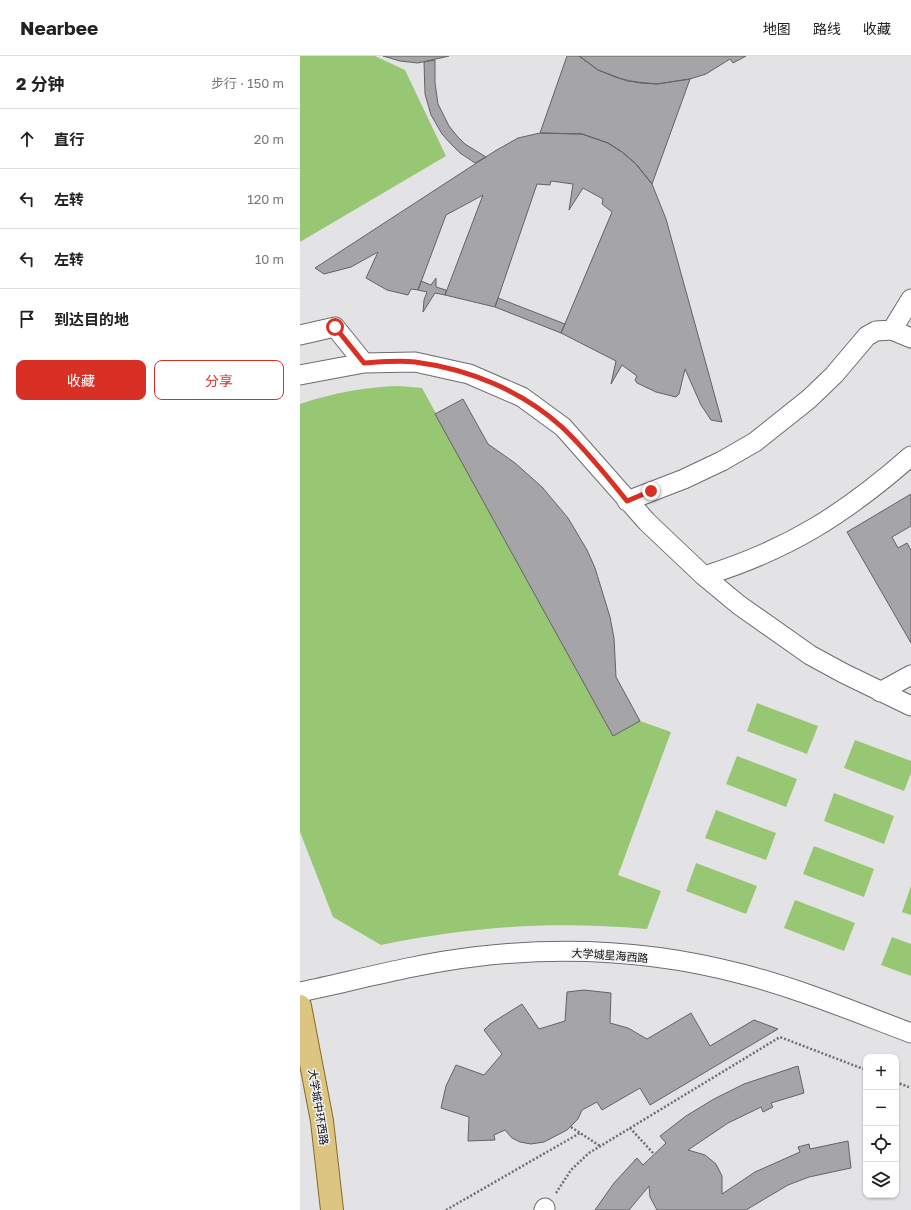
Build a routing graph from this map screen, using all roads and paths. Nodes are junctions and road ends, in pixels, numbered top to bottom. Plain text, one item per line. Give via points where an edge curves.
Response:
1 (911, 299) edge
2 (892, 330) junction
3 (300, 335) edge
4 (911, 338) edge
5 (364, 363) junction
6 (300, 375) edge
7 (911, 456) edge
8 (627, 501) junction
9 (704, 576) junction
10 (911, 675) edge
11 (880, 692) junction
12 (911, 706) edge
13 (300, 992) edge
14 (300, 1006) edge
15 (911, 1033) edge
16 (863, 1069) edge
17 (899, 1083) edge
18 (911, 1088) edge
19 (571, 1127) dead end
20 (630, 1128) junction
21 (580, 1133) junction
22 (600, 1146) junction
23 (654, 1154) dead end
24 (565, 1179) dead end
25 (332, 1210) edge
26 (446, 1210) edge

1 - 2 street
2 - 4 street
2 - 8 street via 876,331 867,336 834,375 809,399 755,442 690,476
3 - 5 street via 335,327
5 - 6 street
5 - 8 street via 415,362 444,368 469,374 522,398 563,428
7 - 9 street via 876,487 824,524 771,552 741,565
8 - 9 street
9 - 11 street via 739,605 798,647
10 - 11 street
11 - 12 street
13 - 15 street, 大学城星海西路 via 472,957 549,952 628,955 660,958 740,974 813,996
14 - 25 main road, 大学城中环西路 via 322,1122
16 - 20 path via 780,1037
17 - 18 path
19 - 21 path
20 - 22 path
20 - 23 path
21 - 22 path
21 - 26 path
22 - 24 path via 580,1161

